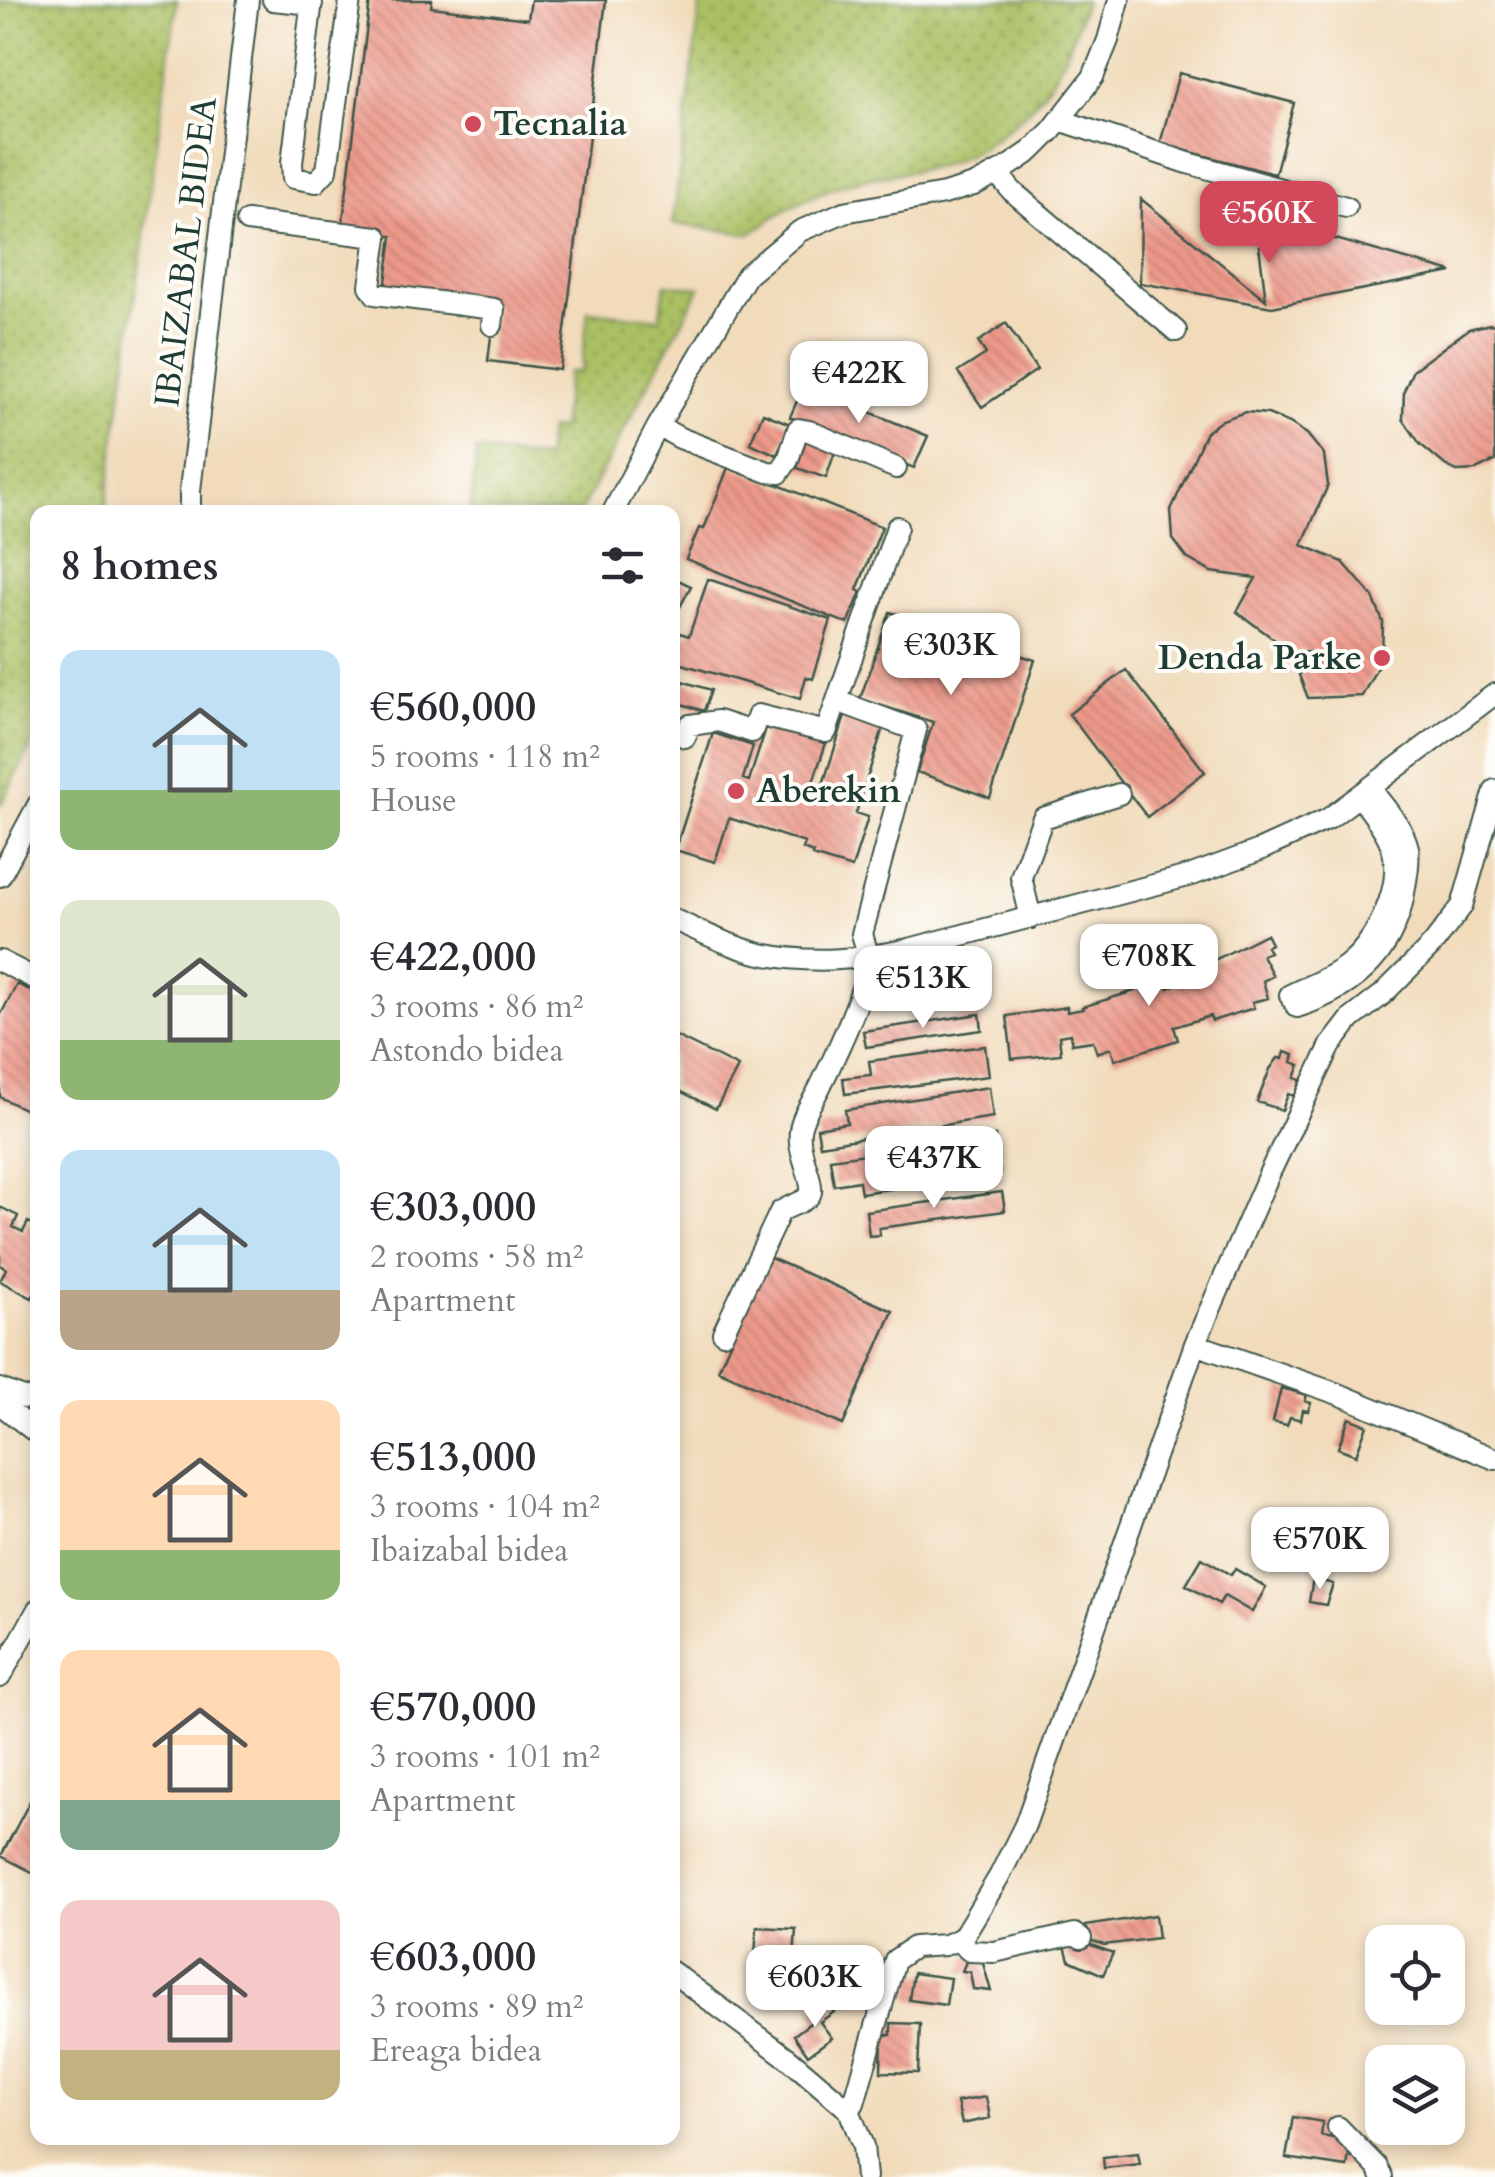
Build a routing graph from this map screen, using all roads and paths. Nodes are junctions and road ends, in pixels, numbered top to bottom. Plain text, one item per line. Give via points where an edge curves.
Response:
1 (248, 0) edge
2 (273, 0) edge
3 (350, 0) edge
4 (1119, 0) edge
5 (312, 2) edge
6 (1060, 120) junction
7 (997, 173) junction
8 (1346, 207) dead end
9 (247, 220) dead end
10 (492, 325) dead end
11 (1176, 331) dead end
12 (658, 426) junction
13 (896, 468) dead end
14 (190, 505) edge
15 (617, 505) edge
16 (897, 527) dead end
17 (1495, 694) edge
18 (837, 701) junction
19 (685, 737) dead end
20 (1495, 790) edge
21 (1365, 792) junction
22 (1119, 794) dead end
23 (30, 820) edge
24 (0, 876) edge
25 (1032, 918) junction
26 (680, 920) edge
27 (868, 958) junction
28 (0, 961) edge
29 (30, 976) edge
30 (723, 1333) dead end
31 (1196, 1344) junction
32 (0, 1389) edge
33 (30, 1399) edge
34 (0, 1404) edge
35 (30, 1428) edge
36 (1495, 1459) edge
37 (30, 1624) edge
38 (0, 1677) edge
39 (1082, 1938) dead end
40 (958, 1940) junction
41 (680, 1978) edge
42 (848, 2110) junction
43 (1338, 2126) dead end
44 (866, 2177) edge
45 (1382, 2177) edge

1 - 14 street, IBAIZABAL BIDEA
2 - 5 street
3 - 5 street via 327,170 316,182 294,178 292,163
4 - 6 street via 1093,77
6 - 7 street via 1031,152
6 - 8 street
7 - 11 street
7 - 12 street via 944,194 844,212 800,231 747,275
9 - 10 street via 377,237 374,294 494,309
12 - 13 street via 768,472 779,473 798,429
12 - 15 street
16 - 18 street
17 - 21 street
18 - 19 street via 826,732 758,715 752,732 718,721 690,724
18 - 27 street via 916,730 862,934
20 - 31 street via 1462,906 1332,1045
21 - 21 street via 1395,857 1384,915 1370,943 1345,967 1290,994 1297,1008 1323,999 1376,960 1403,903 1408,846
21 - 25 street via 1328,819 1243,856
22 - 25 street via 1043,818 1021,876
23 - 24 street
25 - 27 street
26 - 27 street via 758,953
27 - 30 street via 837,1050 800,1129 809,1198 780,1212
28 - 29 street
31 - 36 street
31 - 40 street via 1031,1810 1000,1877
32 - 33 street
34 - 35 street
37 - 38 street
39 - 40 street via 1075,1934 994,1952 970,1951
40 - 42 street via 914,1946 895,1960
41 - 42 street
42 - 44 street via 863,2146
43 - 45 street

